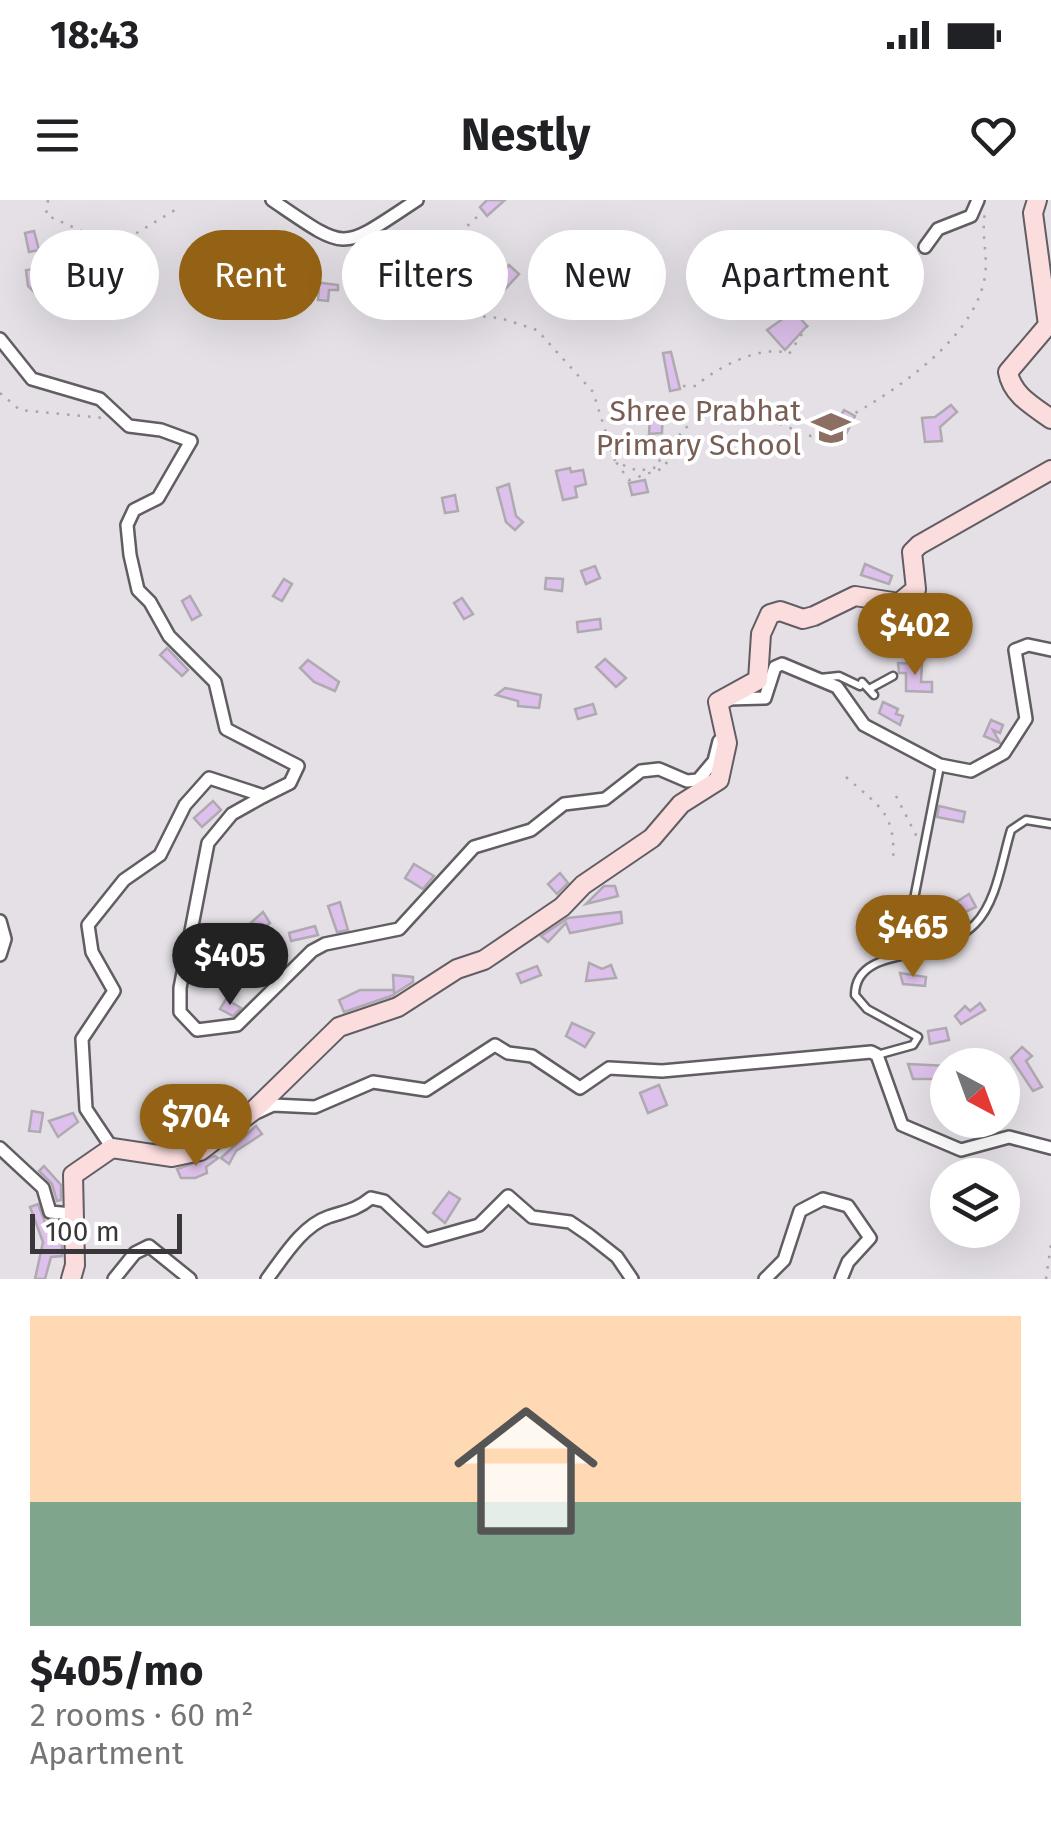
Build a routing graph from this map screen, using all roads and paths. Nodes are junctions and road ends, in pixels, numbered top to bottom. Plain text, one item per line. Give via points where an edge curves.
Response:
1 (48, 200) edge
2 (272, 200) edge
3 (417, 200) edge
4 (978, 200) edge
5 (988, 200) edge
6 (1037, 200) edge
7 (175, 210) dead end
8 (477, 217) dead end
9 (925, 247) joint
10 (0, 339) edge
11 (683, 386) dead end
12 (0, 393) edge
13 (1051, 419) edge
14 (128, 424) junction
15 (666, 439) dead end
16 (616, 462) junction
17 (1051, 470) edge
18 (1051, 650) edge
19 (893, 676) dead end
20 (819, 678) junction
21 (724, 698) junction
22 (723, 727) junction
23 (940, 765) junction
24 (846, 777) dead end
25 (264, 796) junction
26 (896, 796) dead end
27 (1050, 824) edge
28 (926, 844) junction
29 (893, 863) dead end
30 (914, 899) dead end
31 (0, 920) edge
32 (0, 955) edge
33 (877, 1055) junction
34 (253, 1111) junction
35 (0, 1148) edge
36 (112, 1148) junction
37 (1051, 1148) edge
38 (72, 1214) junction
39 (1051, 1244) edge
40 (70, 1279) edge
41 (114, 1279) edge
42 (190, 1279) edge
43 (267, 1279) edge
44 (632, 1279) edge
45 (765, 1279) edge
46 (842, 1279) edge
47 (1046, 1279) edge

1 - 7 path via 46,214 115,246
2 - 3 street via 332,240 357,240
4 - 9 street via 971,216 938,229
5 - 16 path via 982,229 986,274 965,323 888,394 811,436 726,404 682,430 664,468 629,480
6 - 13 main road via 1033,212 1048,325 1008,372 1010,384
8 - 16 path via 430,259 413,294 435,312 500,318 538,330 593,392
9 - 11 path via 898,270 844,291 813,314 788,354 765,351 718,366 696,386
10 - 14 street via 32,379 100,399
12 - 14 path via 20,410
14 - 25 street via 191,440 158,498 134,510 127,524 130,555 138,590 169,636 215,682 226,729 298,766 290,783
15 - 16 path via 658,466 638,471
17 - 21 main road via 918,544 912,552 916,588 899,603 855,596 814,616 770,614 761,634 758,680
18 - 23 street via 1015,650 1026,719 1004,753 971,770
19 - 20 lane via 872,692 839,676
20 - 21 street via 782,664 775,667 766,698
20 - 23 street via 837,687 864,725
21 - 22 main road via 718,702
22 - 25 street via 714,761 698,780 641,771 605,799 564,804 531,830 474,847 400,929 312,950 237,1025 196,1030 180,1012 180,988 208,843 232,814
22 - 34 main road via 727,743 719,780 681,804 652,838 484,960 457,969 398,1007 338,1027
23 - 28 lane
24 - 29 path via 884,810 896,838
25 - 36 street via 209,778 184,805 160,855 124,880 88,925 92,952 114,991 82,1038 86,1109
26 - 28 path
27 - 33 lane via 1026,820 1010,830 987,908 974,926 930,951 889,956 857,983 855,995 867,1008 918,1037
28 - 30 lane
31 - 32 street
33 - 34 street via 662,1072 609,1068 580,1088 532,1056 495,1045 426,1090 373,1082 315,1107
33 - 37 street via 902,1125 962,1150 1009,1136
34 - 36 main road via 184,1157
35 - 38 street via 43,1188 50,1212
36 - 38 main road via 73,1176
38 - 40 main road
39 - 47 path
41 - 42 street via 149,1246
43 - 44 street via 315,1224 370,1198 384,1201 426,1240 478,1225 508,1196 532,1217 570,1222 589,1234
45 - 46 street via 784,1260 800,1211 823,1199 848,1206 870,1238

